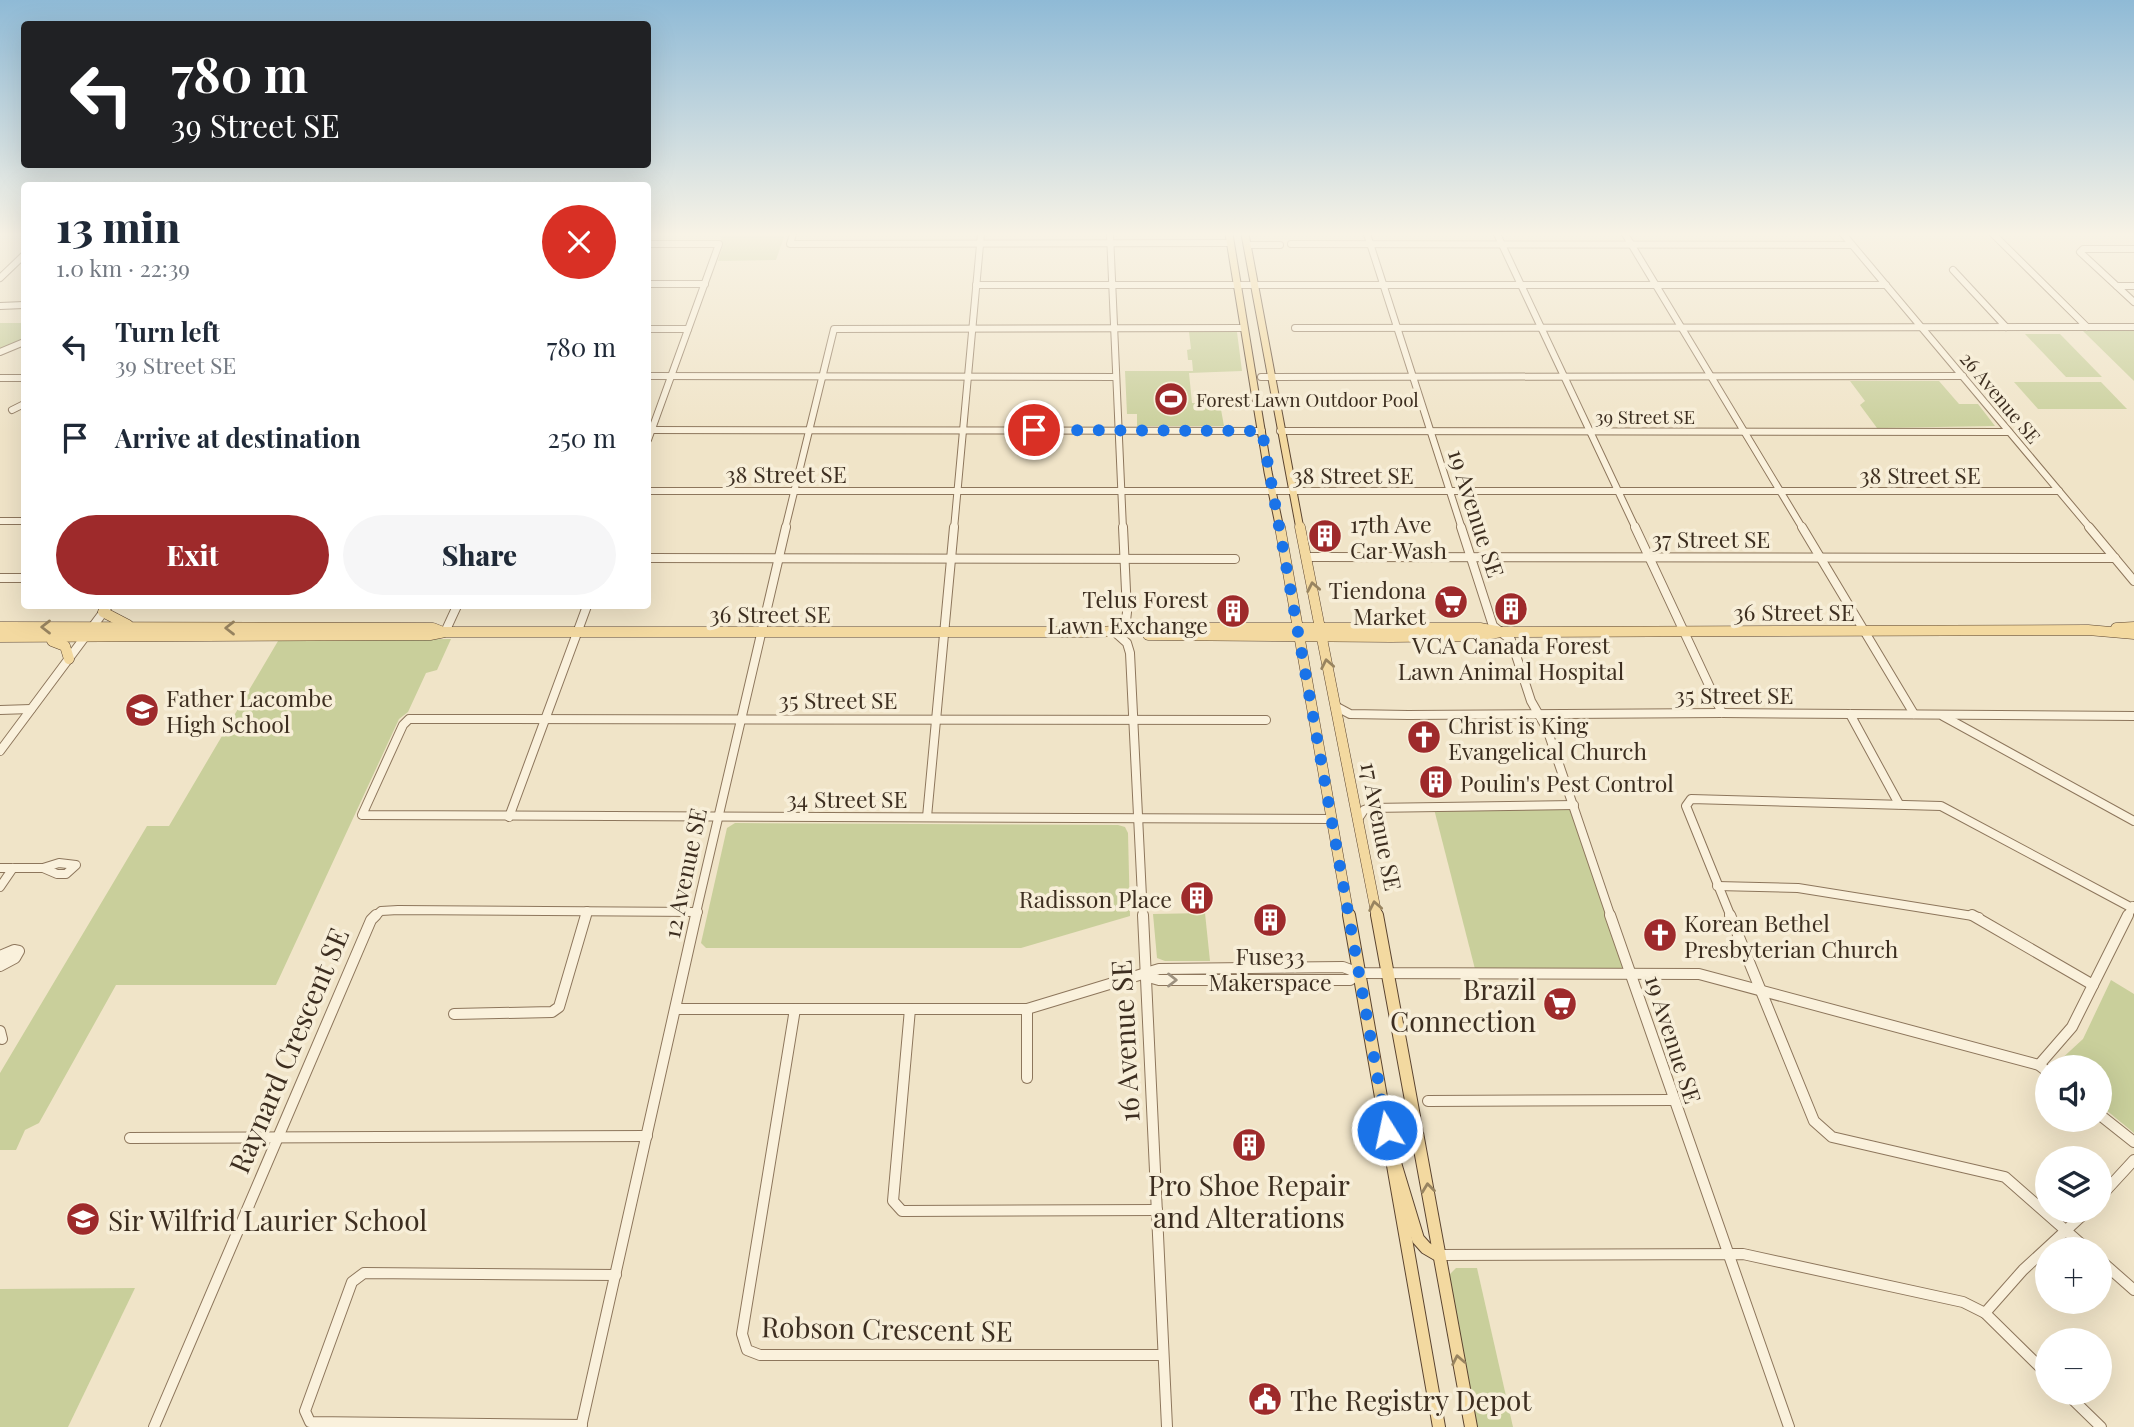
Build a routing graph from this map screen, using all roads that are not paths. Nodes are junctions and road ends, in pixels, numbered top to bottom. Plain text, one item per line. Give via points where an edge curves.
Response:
1 (699, 301) edge
2 (975, 301) edge
3 (1113, 301) edge
4 (1240, 301) edge
5 (1255, 301) edge
6 (1389, 301) edge
7 (1528, 301) edge
8 (1664, 301) edge
9 (1899, 301) edge
10 (1981, 301) edge
11 (2060, 301) edge
12 (21, 304) edge
13 (0, 306) edge
14 (2006, 327) junction
15 (2087, 327) junction
16 (2134, 327) edge
17 (1114, 328) junction
18 (1244, 328) junction
19 (1295, 328) dead end
20 (1398, 328) junction
21 (1681, 328) junction
22 (1923, 328) junction
23 (651, 329) edge
24 (688, 329) junction
25 (972, 329) junction
26 (1541, 329) junction
27 (21, 343) edge
28 (0, 352) edge
29 (651, 376) edge
30 (671, 376) junction
31 (968, 376) junction
32 (1414, 376) junction
33 (1963, 376) junction
34 (21, 377) edge
35 (822, 377) junction
36 (1116, 377) junction
37 (1265, 377) junction
38 (1564, 377) junction
39 (1711, 377) junction
40 (0, 378) edge
41 (21, 406) edge
42 (12, 410) dead end
43 (651, 425) edge
44 (651, 430) edge
45 (809, 430) junction
46 (963, 430) junction
47 (1119, 430) junction
48 (1431, 430) junction
49 (1262, 431) junction
50 (1280, 431) junction
51 (1590, 431) junction
52 (1744, 432) junction
53 (2010, 432) junction
54 (651, 491) edge
55 (795, 491) junction
56 (957, 491) junction
57 (1122, 491) junction
58 (1272, 491) junction
59 (1450, 491) junction
60 (1618, 491) junction
61 (1779, 491) junction
62 (2059, 491) junction
63 (1292, 492) junction
64 (0, 521) edge
65 (21, 521) edge
66 (1307, 557) junction
67 (1471, 557) junction
68 (651, 558) edge
69 (777, 558) junction
70 (1649, 558) junction
71 (1820, 558) junction
72 (2115, 558) junction
73 (951, 559) junction
74 (1125, 559) junction
75 (1235, 559) dead end
76 (0, 578) edge
77 (21, 578) edge
78 (2134, 580) edge
79 (106, 609) edge
80 (456, 609) edge
81 (586, 609) edge
82 (1127, 612) junction
83 (0, 627) edge
84 (92, 627) junction
85 (135, 627) junction
86 (2134, 627) edge
87 (1864, 630) junction
88 (2088, 630) junction
89 (1684, 631) junction
90 (445, 632) junction
91 (577, 632) junction
92 (760, 632) junction
93 (944, 632) junction
94 (1117, 632) junction
95 (1137, 632) junction
96 (1299, 632) junction
97 (1321, 632) junction
98 (1501, 632) junction
99 (2134, 634) edge
100 (0, 637) edge
101 (38, 637) junction
102 (85, 637) junction
103 (1130, 653) junction
104 (69, 659) junction
105 (1335, 706) junction
106 (31, 709) junction
107 (0, 710) edge
108 (1722, 713) junction
109 (1539, 714) junction
110 (1850, 714) junction
111 (1914, 715) junction
112 (1942, 715) junction
113 (2134, 716) edge
114 (545, 718) junction
115 (936, 718) junction
116 (740, 719) junction
117 (1132, 719) junction
118 (1266, 720) dead end
119 (0, 751) edge
120 (1899, 804) junction
121 (1574, 805) junction
122 (362, 815) joint
123 (509, 817) junction
124 (718, 817) junction
125 (928, 817) junction
126 (1138, 817) junction
127 (1332, 819) junction
128 (1358, 819) junction
129 (2134, 821) edge
130 (0, 868) edge
131 (13, 868) junction
132 (43, 868) dead end
133 (1717, 886) junction
134 (0, 887) edge
135 (2133, 907) edge
136 (587, 911) junction
137 (698, 912) junction
138 (0, 956) edge
139 (0, 966) edge
140 (1631, 972) junction
141 (1359, 973) junction
142 (1388, 973) junction
143 (1145, 976) junction
144 (2093, 985) junction
145 (1759, 990) junction
146 (676, 1009) junction
147 (795, 1009) junction
148 (910, 1009) junction
149 (1027, 1009) junction
150 (454, 1014) dead end
151 (2052, 1055) edge
152 (2035, 1066) edge
153 (1027, 1077) dead end
154 (1673, 1100) junction
155 (1429, 1101) dead end
156 (2112, 1125) edge
157 (647, 1136) junction
158 (278, 1137) junction
159 (130, 1138) dead end
160 (2134, 1142) edge
161 (1392, 1157) junction
162 (2134, 1160) edge
163 (2112, 1184) edge
164 (1157, 1210) junction
165 (2075, 1223) edge
166 (2067, 1231) junction
167 (2074, 1237) edge
168 (1728, 1254) junction
169 (1438, 1255) junction
170 (2112, 1271) edge
171 (616, 1275) junction
172 (2134, 1290) edge
173 (1985, 1313) junction
174 (1163, 1355) junction
175 (2035, 1361) edge
176 (2078, 1405) edge
177 (582, 1426) edge
178 (154, 1427) edge
179 (1167, 1427) edge
180 (1439, 1427) edge
181 (1471, 1427) edge
182 (1788, 1427) edge
183 (2101, 1427) edge

1 - 24 street
2 - 25 street
3 - 17 street
4 - 18 main road, 17 Avenue SE
5 - 37 main road, 17 Avenue SE
6 - 20 street, 19 Avenue SE
7 - 26 street
8 - 21 street
9 - 22 street, 26 Avenue SE
10 - 14 street
11 - 15 street
12 - 13 street
14 - 15 street
14 - 22 street
15 - 16 street
17 - 18 street
17 - 25 street
17 - 36 street
18 - 49 main road, 17 Avenue SE
19 - 20 street
20 - 26 street
20 - 32 street, 19 Avenue SE
21 - 22 street
21 - 26 street
21 - 39 street
22 - 33 street, 26 Avenue SE
23 - 24 street
24 - 30 street
25 - 31 street
25 - 35 street, 12 Avenue SE via 834,329
26 - 38 street
27 - 28 street
29 - 30 street
30 - 35 street
30 - 43 street
31 - 35 street
31 - 36 street
31 - 46 street
32 - 37 street
32 - 38 street
32 - 48 street, 19 Avenue SE
33 - 39 street
33 - 53 street, 26 Avenue SE
34 - 40 street
35 - 45 street, 12 Avenue SE
36 - 47 street
37 - 50 main road, 17 Avenue SE
38 - 39 street
38 - 51 street
39 - 52 street
41 - 42 street
44 - 45 street
45 - 46 street
45 - 55 street, 12 Avenue SE
46 - 47 street
46 - 56 street
47 - 49 street
47 - 57 street
48 - 50 street, 39 Street SE
48 - 51 street, 39 Street SE
48 - 59 street, 19 Avenue SE
49 - 58 main road, 17 Avenue SE
50 - 63 main road, 17 Avenue SE
51 - 52 street, 39 Street SE
51 - 60 street
52 - 53 street, 39 Street SE
52 - 61 street
53 - 62 street, 26 Avenue SE
54 - 55 street, 38 Street SE
55 - 56 street, 38 Street SE
55 - 69 street, 12 Avenue SE
56 - 57 street, 38 Street SE
56 - 73 street
57 - 58 street, 38 Street SE
57 - 74 street
58 - 63 street, 38 Street SE
58 - 96 main road, 17 Avenue SE
59 - 60 street, 38 Street SE
59 - 63 street, 38 Street SE
59 - 67 street, 19 Avenue SE
60 - 61 street, 38 Street SE
60 - 70 street
61 - 62 street, 38 Street SE
61 - 71 street
62 - 72 street, 26 Avenue SE
63 - 66 main road, 17 Avenue SE
64 - 65 street
66 - 67 street, 37 Street SE
97 -> 66 main road, 17 Avenue SE
67 - 70 street, 37 Street SE
67 - 98 street, 19 Avenue SE via 1493,626
68 - 69 street
69 - 73 street
69 - 92 street, 12 Avenue SE
70 - 71 street, 37 Street SE
70 - 89 street
71 - 72 street, 37 Street SE
71 - 87 street
72 - 78 street, 26 Avenue SE
73 - 74 street
73 - 93 street
74 - 75 street
74 - 82 street
76 - 77 street
79 - 84 street
79 - 85 main road via 114,620
80 - 90 street
81 - 91 street
82 - 94 street
82 - 95 street
84 -> 83 main road, 36 Street SE
84 - 85 main road, 36 Street SE
84 - 102 street
90 -> 85 main road, 36 Street SE via 433,628
86 - 88 main road, 36 Street SE
87 - 88 main road, 36 Street SE
87 - 89 main road, 36 Street SE
87 - 111 street
88 - 99 main road, 36 Street SE
89 - 98 main road, 36 Street SE
89 - 108 street
90 - 91 main road, 36 Street SE
90 - 102 main road, 36 Street SE
91 - 92 main road, 36 Street SE
91 - 114 street
92 - 93 main road, 36 Street SE
92 - 116 street, 12 Avenue SE
93 - 94 main road, 36 Street SE
93 - 115 street
94 - 95 main road, 36 Street SE
94 - 103 street
95 - 96 main road, 36 Street SE
95 - 103 street, 16 Avenue SE
96 - 97 main road, 36 Street SE
96 - 127 main road, 17 Avenue SE
97 - 98 main road, 36 Street SE via 1479,636
105 -> 97 main road, 17 Avenue SE
98 - 109 street, 19 Avenue SE via 1511,640
100 - 101 main road, 36 Street SE
101 - 102 main road, 36 Street SE
101 - 104 main road via 65,646
102 - 104 street
103 - 117 street, 16 Avenue SE
104 - 106 street
105 - 109 street, 35 Street SE via 1350,714
105 - 128 main road, 17 Avenue SE
106 - 107 street
106 - 119 street
108 - 109 street, 35 Street SE
108 - 110 street, 35 Street SE
109 - 121 street, 19 Avenue SE
110 - 111 street, 35 Street SE
110 - 120 street
111 - 112 street, 35 Street SE
112 - 113 street, 35 Street SE
112 - 129 street
114 - 116 street, 35 Street SE
114 - 122 street, 35 Street SE via 410,719 403,725
114 - 123 street
115 - 116 street, 35 Street SE
115 - 117 street, 35 Street SE
115 - 125 street
116 - 124 street, 12 Avenue SE
117 - 118 street, 35 Street SE
117 - 126 street, 16 Avenue SE
120 - 133 street via 1691,799 1686,806
120 - 135 street via 1941,806 1956,812
121 - 128 street via 1370,808
121 - 140 street, 19 Avenue SE
122 - 123 street, 34 Street SE
123 - 124 street, 34 Street SE
124 - 125 street, 34 Street SE
124 - 137 street, 12 Avenue SE
125 - 126 street, 34 Street SE
126 - 127 street, 34 Street SE
126 - 143 street, 16 Avenue SE
127 - 141 main road, 17 Avenue SE
142 -> 128 main road, 17 Avenue SE
130 - 131 street
131 - 132 street
131 - 134 street
133 - 144 street via 1798,888 1977,916
133 - 145 street
135 - 144 street
136 - 137 street, Raynard Crescent SE
136 - 150 street via 559,1007 551,1012
136 - 158 street, Raynard Crescent SE via 381,911 371,920
137 - 146 street, 12 Avenue SE
138 - 139 street via 19,951
140 - 142 street
140 - 145 street via 1699,974
140 - 154 street, 19 Avenue SE
141 - 142 street
141 - 143 street via 1350,980 1158,980
141 - 161 main road, 17 Avenue SE
169 -> 142 main road, 17 Avenue SE
143 - 149 street
143 - 164 street, 16 Avenue SE
144 - 151 street
145 - 152 street
145 - 166 street via 1814,1121 1832,1137 2005,1177
146 - 147 street
146 - 157 street, 12 Avenue SE
147 - 148 street
147 - 174 street, Robson Crescent SE via 742,1334 747,1350 760,1355
148 - 149 street
148 - 164 street via 894,1201 902,1211
149 - 153 street
154 - 155 street
154 - 168 street, 19 Avenue SE
156 - 160 street
157 - 158 street
157 - 171 street, 12 Avenue SE
158 - 159 street
158 - 178 street, Raynard Crescent SE
161 - 169 main road via 1402,1173 1414,1234 1426,1251
161 - 180 main road, 17 Avenue SE
162 - 163 street
164 - 174 street, 16 Avenue SE
165 - 166 street
166 - 167 street
166 - 173 street via 2023,1270
168 - 169 street
168 - 173 street via 1962,1302
168 - 182 street, 19 Avenue SE
181 -> 169 main road, 17 Avenue SE
170 - 172 street
171 - 177 street, 12 Avenue SE
171 - 177 street via 364,1273 352,1282 305,1411 310,1422
173 - 175 street
174 - 179 street, 16 Avenue SE
176 - 183 street

